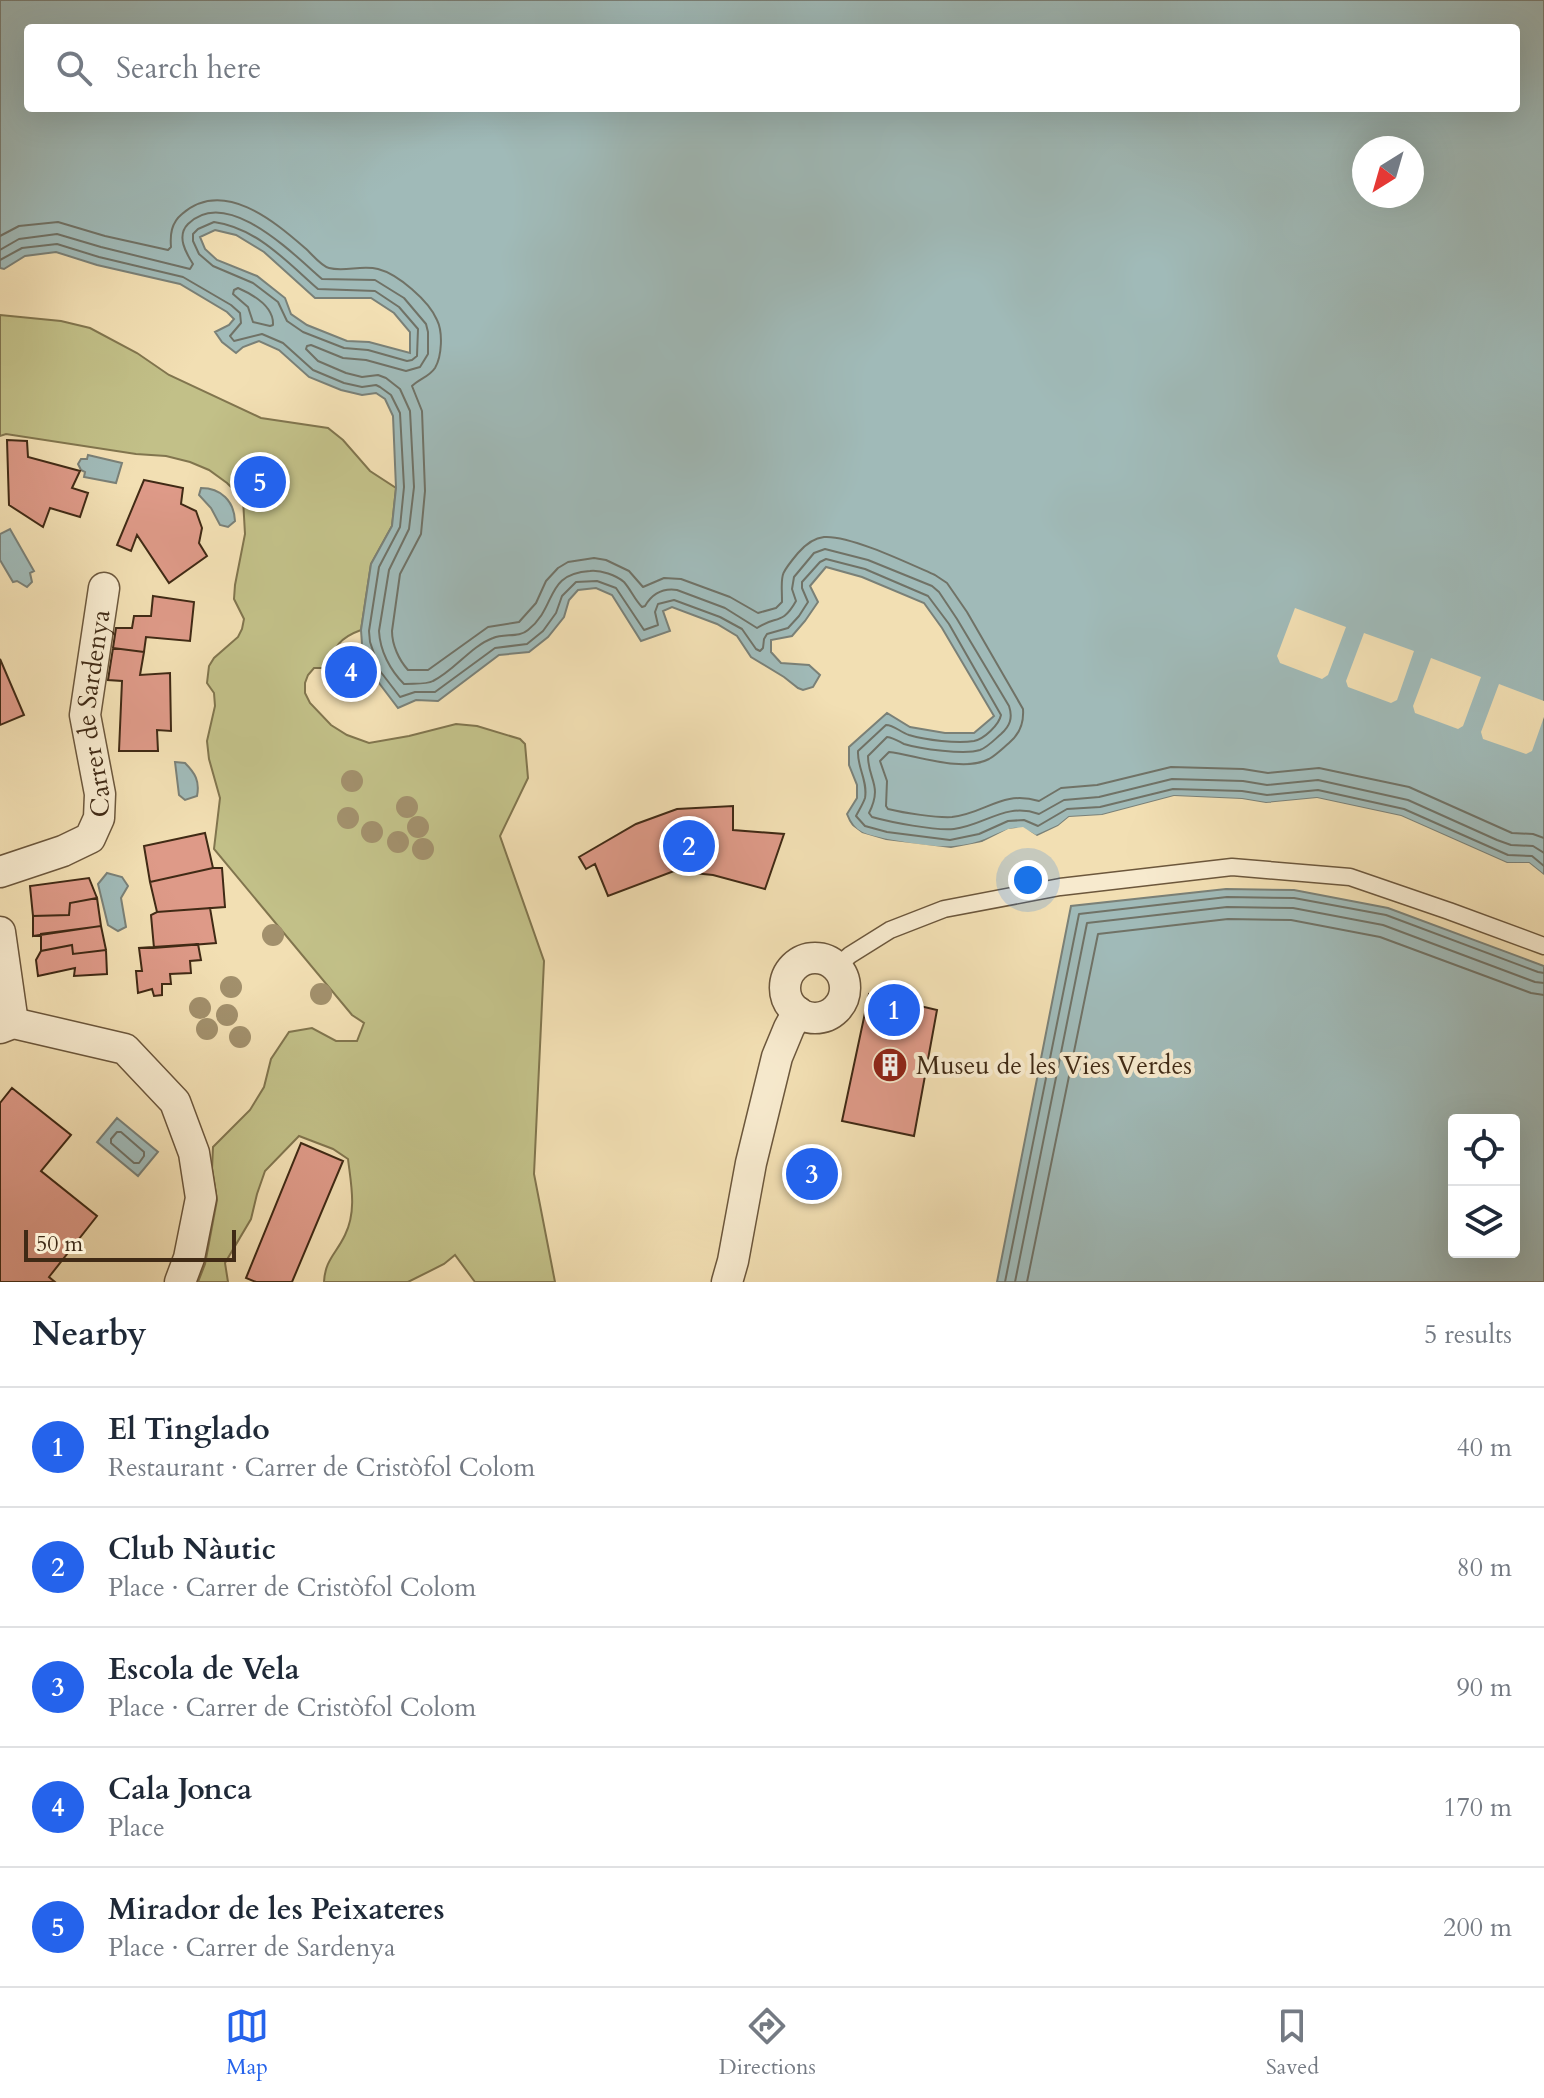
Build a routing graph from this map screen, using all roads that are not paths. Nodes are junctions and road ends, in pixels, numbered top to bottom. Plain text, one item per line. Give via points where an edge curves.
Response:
1 (104, 588) dead end
2 (0, 872) edge
3 (0, 932) edge
4 (1544, 946) edge
5 (836, 967) junction
6 (798, 1012) junction
7 (6, 1025) edge
8 (180, 1282) edge
9 (727, 1282) edge

1 - 2 street, Carrer de Sardenya via 85,715 100,794 99,818 90,838
3 - 7 street
4 - 5 lane via 1350,877 1232,867 1060,887 944,909 890,930
5 - 6 street via 844,984 838,1007 822,1017
5 - 6 street via 814,958 792,968 785,992
6 - 9 street via 777,1057
7 - 8 street via 125,1049 175,1102 194,1153 201,1198

